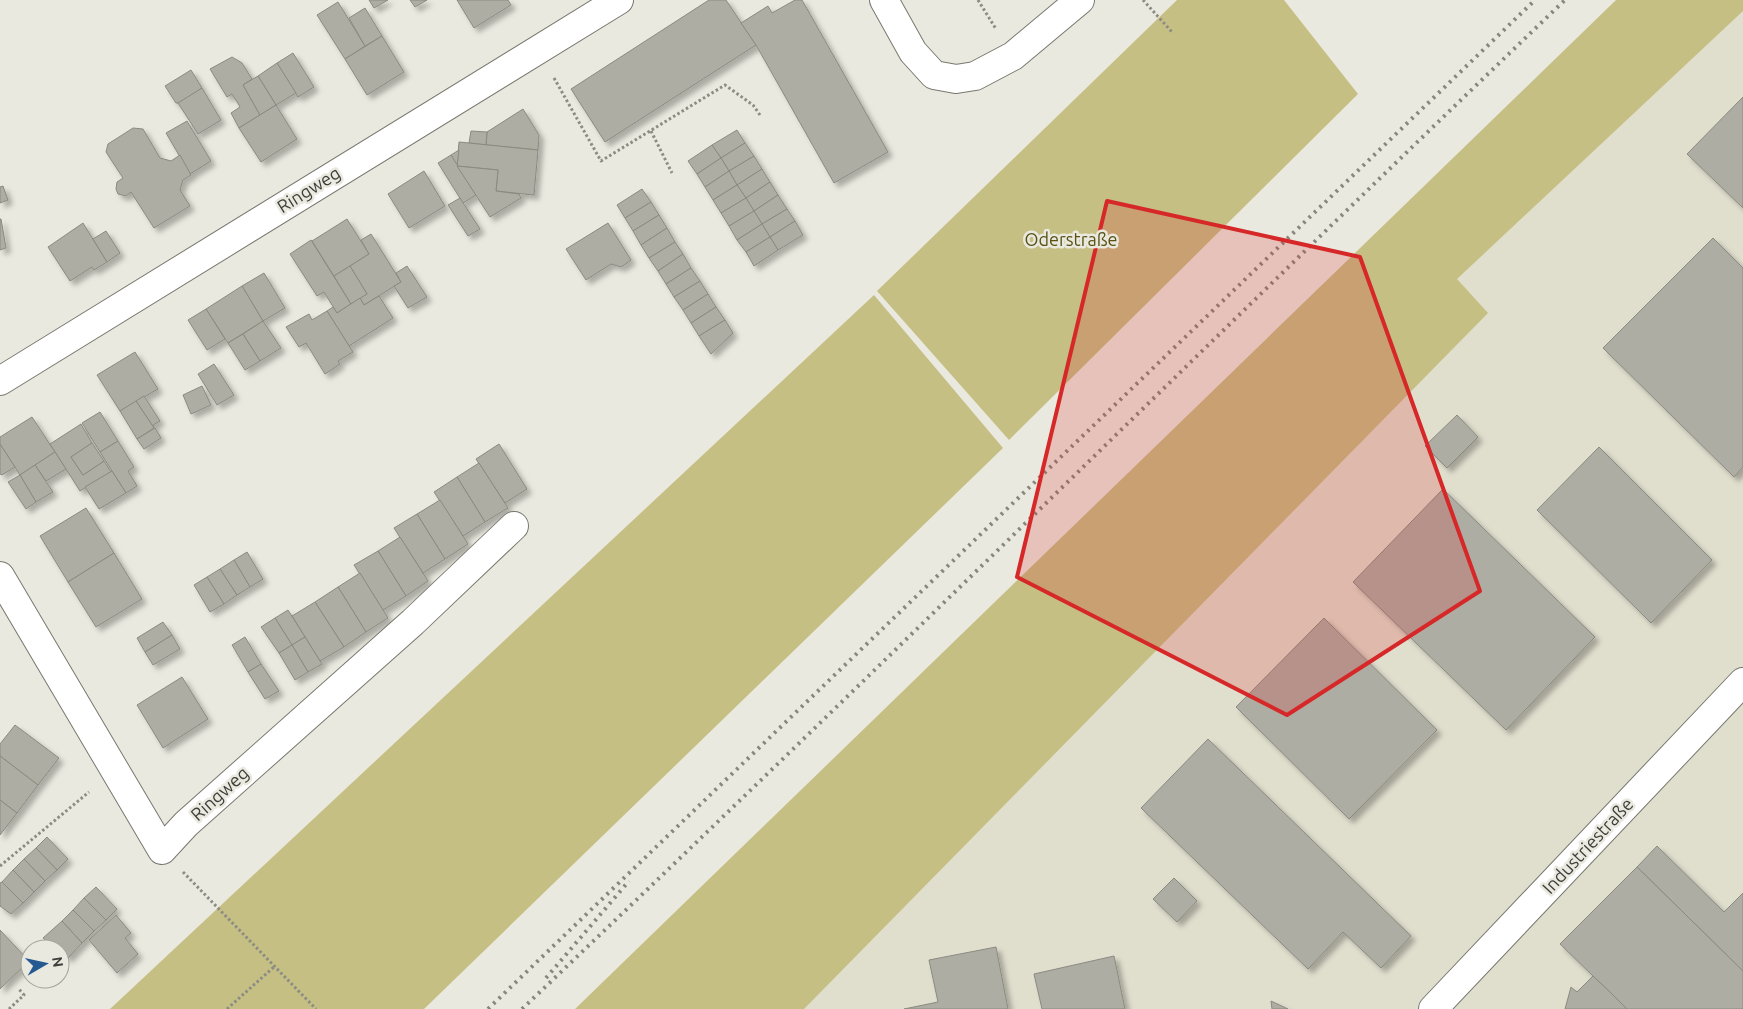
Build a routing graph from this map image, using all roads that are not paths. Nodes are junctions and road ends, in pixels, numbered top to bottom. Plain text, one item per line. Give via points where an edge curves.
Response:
1 (619, 0) edge
2 (884, 0) edge
3 (1080, 0) edge
4 (0, 381) edge
5 (514, 526) dead end
6 (0, 576) edge
7 (1743, 682) edge
8 (1433, 1009) edge

1 - 4 street, Ringweg
2 - 3 street via 913,52 934,74 956,78 975,76 1013,56
5 - 6 street, Ringweg via 413,622 186,824 162,850
7 - 8 street, Industriestraße

